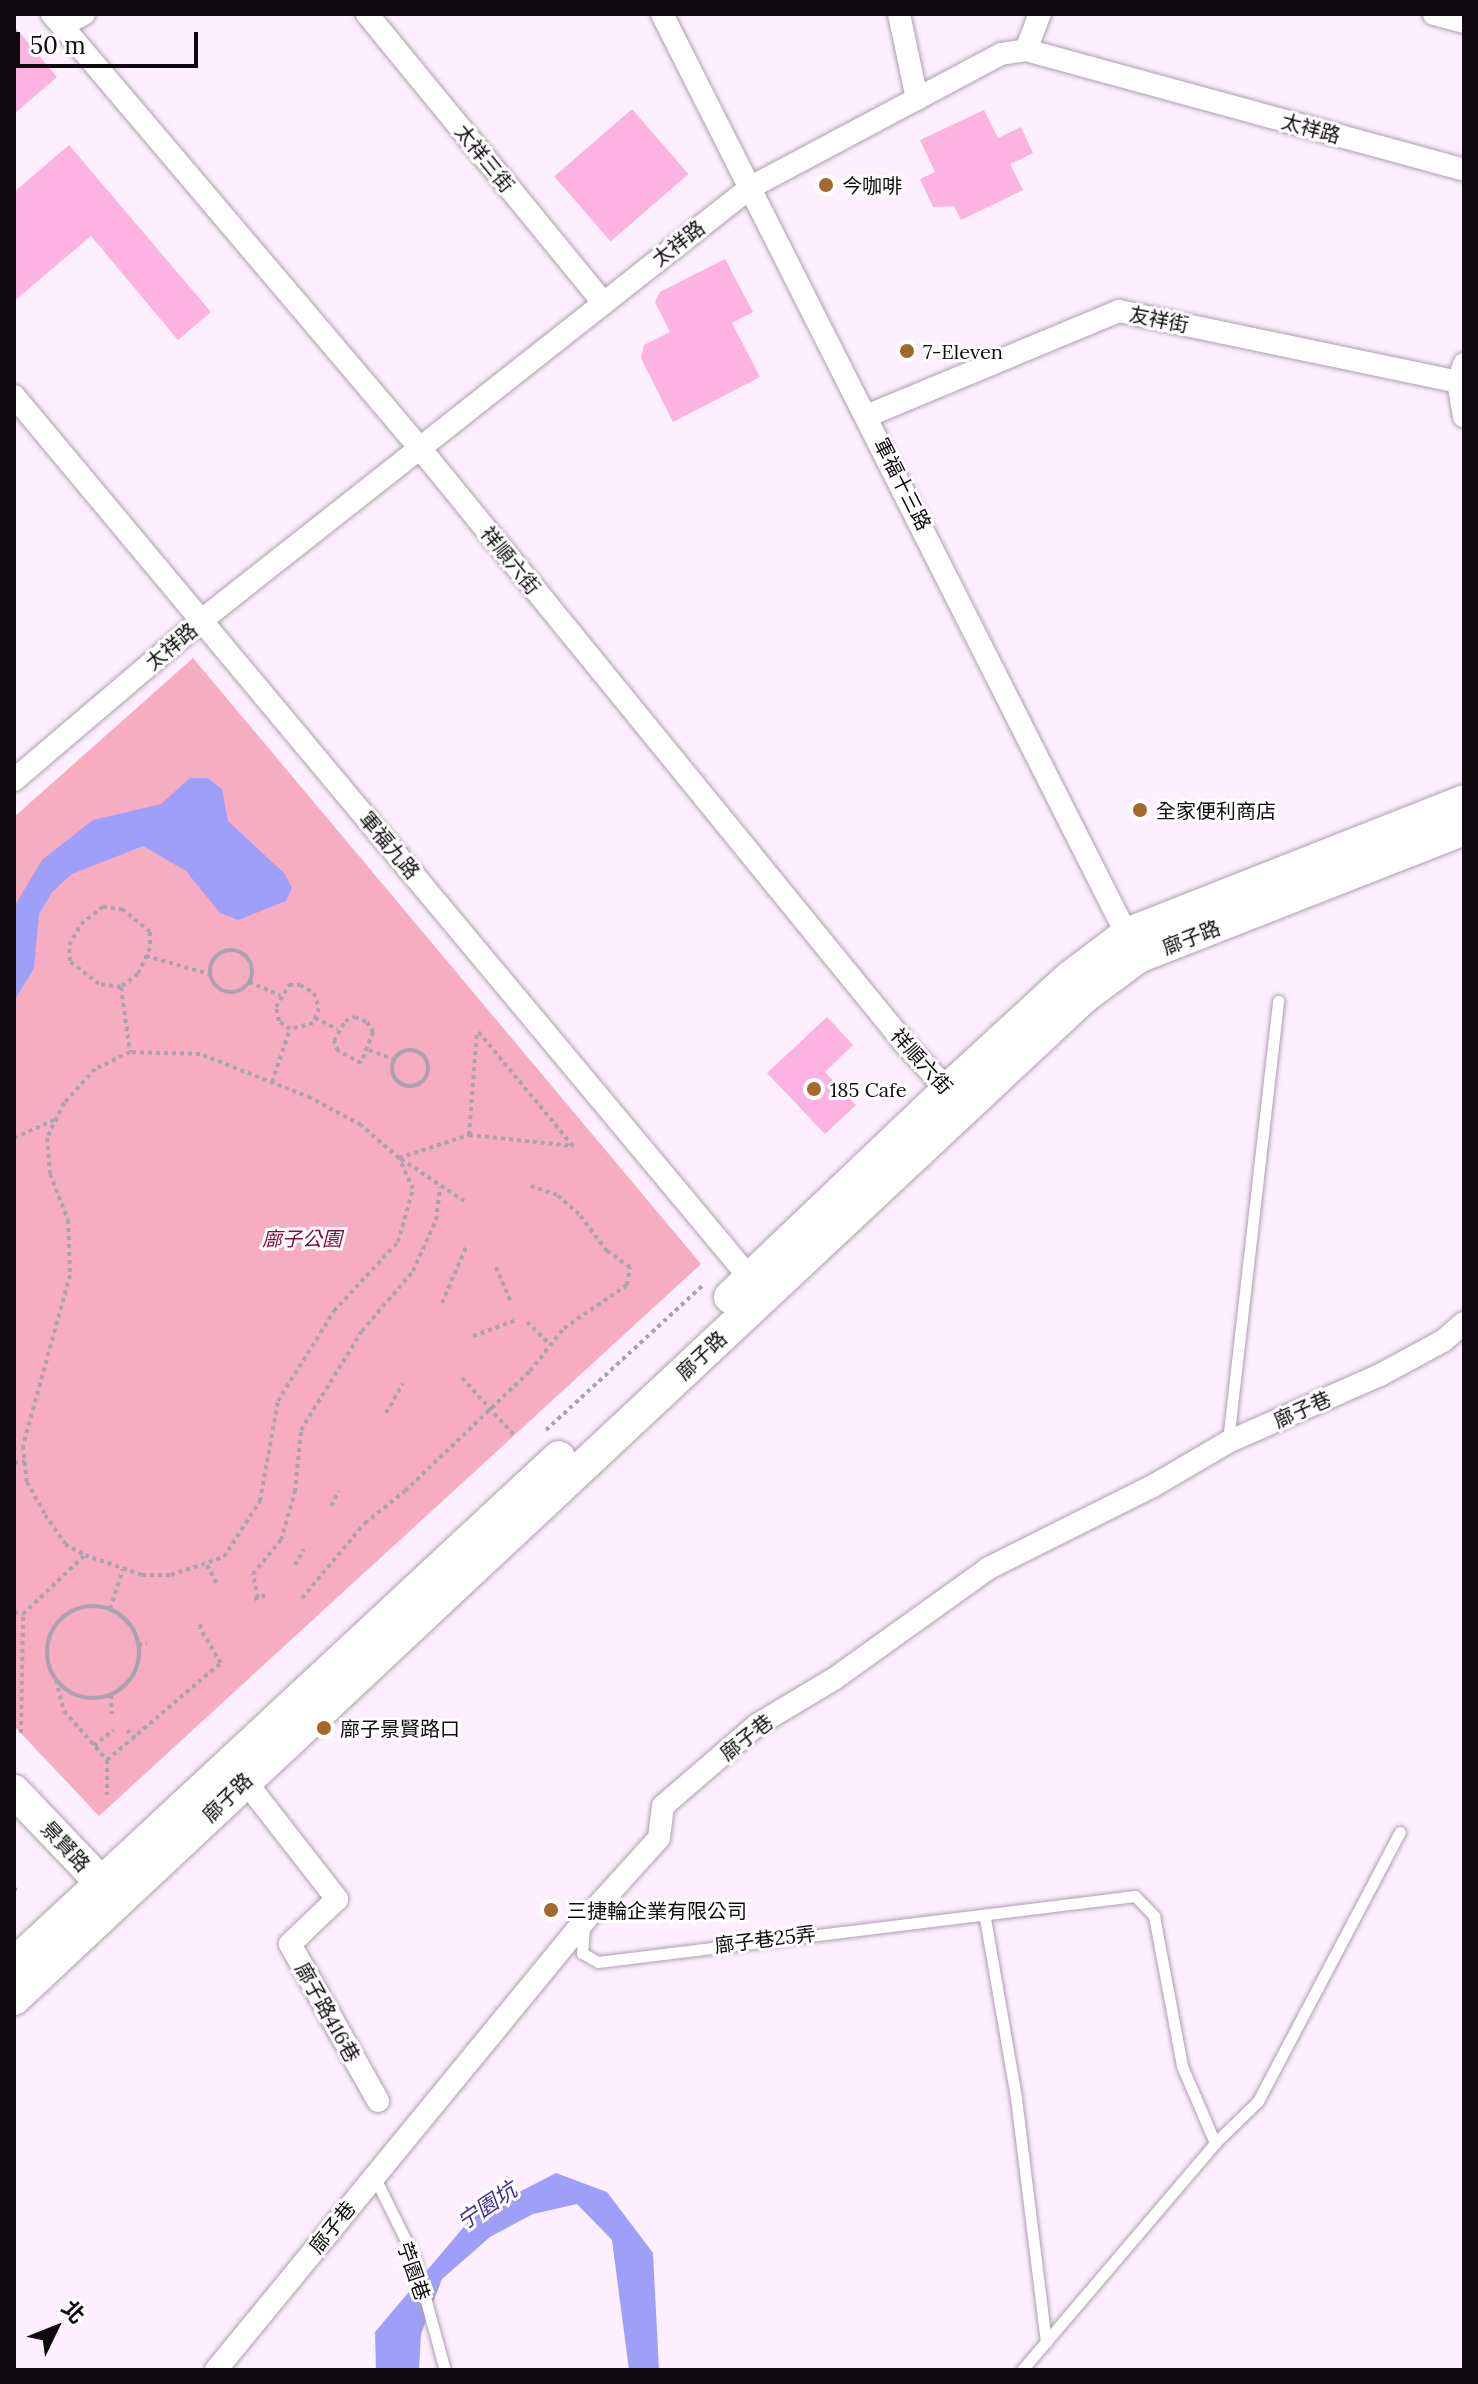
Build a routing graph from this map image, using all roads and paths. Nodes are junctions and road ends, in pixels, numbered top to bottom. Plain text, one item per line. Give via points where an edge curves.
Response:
1 (84, 14) edge
2 (367, 14) edge
3 (662, 14) edge
4 (899, 14) edge
5 (1040, 14) edge
6 (1434, 14) edge
7 (57, 20) edge
8 (1464, 22) edge
9 (1026, 50) junction
10 (917, 99) junction
11 (1464, 170) edge
12 (751, 187) junction
13 (602, 301) junction
14 (1462, 376) edge
15 (14, 396) edge
16 (869, 415) junction
17 (1464, 416) edge
18 (419, 447) junction
19 (202, 620) junction
20 (14, 780) edge
21 (1464, 801) edge
22 (1464, 829) edge
23 (1133, 946) junction
24 (146, 956) junction
25 (209, 974) junction
26 (249, 982) junction
27 (121, 987) junction
28 (281, 995) junction
29 (1278, 1001) dead end
30 (314, 1018) junction
31 (290, 1029) junction
32 (338, 1029) junction
33 (369, 1050) junction
34 (130, 1052) junction
35 (392, 1059) junction
36 (272, 1082) junction
37 (956, 1100) junction
38 (56, 1120) junction
39 (469, 1135) junction
40 (14, 1138) edge
41 (399, 1158) junction
42 (528, 1185) dead end
43 (440, 1187) junction
44 (464, 1201) dead end
45 (466, 1247) dead end
46 (496, 1267) dead end
47 (758, 1287) junction
48 (510, 1300) dead end
49 (442, 1303) dead end
50 (514, 1321) dead end
51 (527, 1322) dead end
52 (1464, 1323) edge
53 (473, 1336) dead end
54 (550, 1344) junction
55 (462, 1378) dead end
56 (403, 1384) dead end
57 (386, 1413) dead end
58 (514, 1435) dead end
59 (1228, 1442) junction
60 (25, 1461) junction
61 (14, 1463) edge
62 (339, 1491) dead end
63 (331, 1506) dead end
64 (304, 1549) dead end
65 (85, 1555) junction
66 (207, 1565) junction
67 (295, 1565) dead end
68 (123, 1569) junction
69 (218, 1586) dead end
70 (266, 1595) dead end
71 (302, 1598) dead end
72 (110, 1609) junction
73 (14, 1612) edge
74 (23, 1614) junction
75 (204, 1623) dead end
76 (147, 1643) dead end
77 (138, 1645) junction
78 (56, 1680) junction
79 (111, 1695) junction
80 (112, 1714) dead end
81 (113, 1730) dead end
82 (127, 1730) dead end
83 (21, 1733) dead end
84 (135, 1738) junction
85 (94, 1746) junction
86 (107, 1760) junction
87 (245, 1781) junction
88 (14, 1791) edge
89 (107, 1795) dead end
90 (1400, 1832) dead end
91 (110, 1892) junction
92 (985, 1918) junction
93 (585, 1920) junction
94 (14, 1964) edge
95 (14, 1999) edge
96 (378, 2101) dead end
97 (1215, 2143) junction
98 (373, 2176) junction
99 (1046, 2342) junction
100 (216, 2370) edge
101 (445, 2370) edge
102 (1022, 2370) edge

1 - 7 street
2 - 13 street, 太祥三街
3 - 12 street, 軍福十三路
4 - 10 street
5 - 9 street
6 - 8 street
7 - 18 street, 祥順六街
9 - 10 street, 太祥路 via 1001,54
9 - 11 street, 太祥路
10 - 12 street, 太祥路
12 - 13 street, 太祥路
12 - 16 street, 軍福十三路
13 - 18 street, 太祥路
14 - 16 street, 友祥街 via 1119,311
14 - 17 street
15 - 19 street, 軍福九路
16 - 23 street, 軍福十三路
18 - 19 street, 太祥路
18 - 37 street, 祥順六街
19 - 20 street, 太祥路
19 - 47 street, 軍福九路
21 - 23 main road, 廍子路
22 - 23 main road, 廍子路
23 - 37 main road, 廍子路 via 1084,997
24 - 25 path
24 - 27 path via 138,974
24 - 27 path via 150,932 122,909 103,907 81,924 69,945 70,961 99,984
25 - 26 path via 213,988 227,991 238,993
25 - 26 path via 224,950 241,950 252,966
26 - 28 path
27 - 34 path
28 - 30 path via 289,985 314,993 319,1008
28 - 31 path via 279,1021
29 - 59 lane
30 - 31 path via 313,1023
30 - 32 path
31 - 36 path
32 - 33 path via 355,1017 367,1022 373,1032
32 - 33 path via 334,1041 347,1058 361,1063
33 - 35 path
34 - 36 path via 200,1054
34 - 38 path via 95,1069
35 - 35 path via 413,1049 430,1064 428,1075 417,1086 404,1085 389,1069
36 - 41 path via 361,1125
37 - 47 main road, 廍子路
38 - 40 path
38 - 60 path via 47,1138 50,1174 68,1220 70,1275 23,1446
39 - 39 path via 477,1030 573,1146
39 - 41 path
41 - 43 path
41 - 66 path via 413,1189 398,1242 334,1311 278,1401 260,1501 224,1557
42 - 54 path via 557,1195 607,1251 630,1267 622,1290 564,1328
43 - 44 path
43 - 70 path via 436,1220 413,1271 362,1331 301,1430 295,1492 281,1540 253,1574 256,1599
45 - 49 path
46 - 48 path
47 - 87 main road, 廍子路
47 - 91 main road, 廍子路
50 - 53 path
51 - 54 path
52 - 59 street, 廍子巷 via 1443,1341 1380,1375
54 - 71 path via 511,1390 365,1523
55 - 58 path
56 - 57 path
59 - 93 street, 廍子巷 via 989,1568 834,1679 757,1725 663,1806 659,1838
60 - 61 path
60 - 65 path via 27,1482 45,1515 65,1544
62 - 63 path
64 - 67 path
65 - 68 path
65 - 74 path
66 - 68 path via 171,1575
66 - 69 path
68 - 72 path
72 - 77 path via 131,1626
72 - 78 path via 84,1606 53,1627 46,1651
73 - 74 path
74 - 83 path
75 - 84 path via 199,1627 221,1663
76 - 77 path
77 - 79 path via 132,1678
78 - 79 path via 84,1698
78 - 85 path via 58,1701
79 - 80 path
81 - 85 path
82 - 84 path
84 - 86 path
85 - 86 path
86 - 89 path
87 - 91 main road, 廍子路
87 - 96 street, 廍子路416巷 via 337,1899 290,1944
88 - 91 main road, 景賢路
90 - 97 lane via 1258,2101
91 - 94 main road, 廍子路
91 - 95 main road, 廍子路
92 - 93 lane, 廍子巷25弄 via 796,1934 598,1962 582,1953
92 - 97 lane, 廍子巷25弄 via 1135,1896 1154,1916 1182,2066
92 - 99 lane via 1016,2098
93 - 98 street, 廍子巷
97 - 99 lane
98 - 100 street, 廍子巷
98 - 101 lane, 苧園巷 via 414,2257
99 - 102 lane

